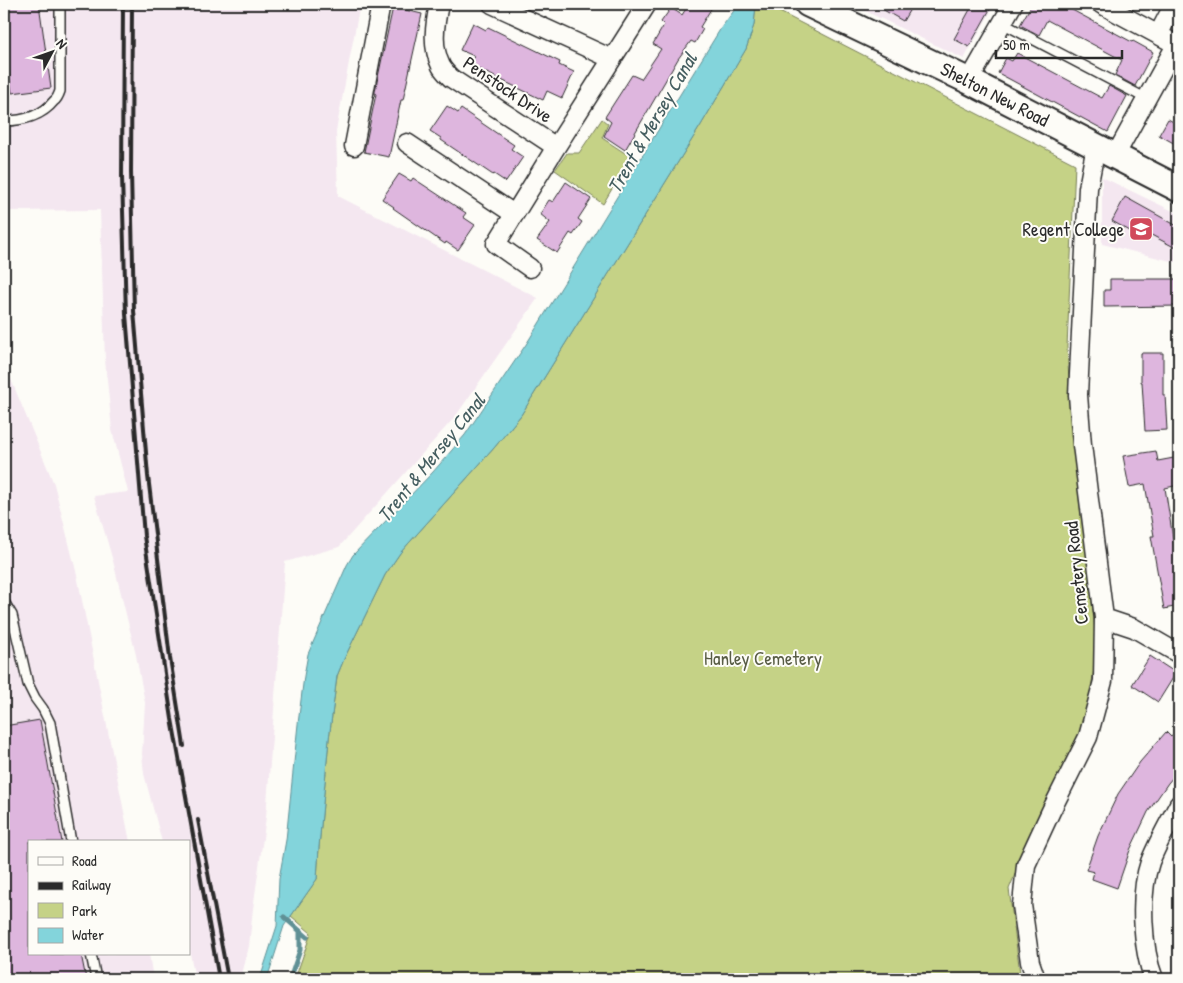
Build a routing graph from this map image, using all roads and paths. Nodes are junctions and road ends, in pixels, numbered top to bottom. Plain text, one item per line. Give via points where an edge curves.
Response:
1 (60, 4) edge
2 (381, 4) edge
3 (439, 4) edge
4 (492, 4) edge
5 (647, 4) edge
6 (1013, 4) edge
7 (1101, 4) edge
8 (1174, 4) edge
9 (822, 7) edge
10 (1002, 23) junction
11 (1158, 35) junction
12 (1178, 45) edge
13 (612, 59) junction
14 (969, 81) junction
15 (1146, 99) junction
16 (4, 121) edge
17 (407, 143) dead end
18 (354, 146) dead end
19 (556, 147) junction
20 (1105, 151) junction
21 (1179, 189) edge
22 (514, 214) junction
23 (530, 268) dead end
24 (4, 603) edge
25 (1104, 618) junction
26 (1179, 654) edge
27 (1179, 804) edge
28 (71, 840) edge
29 (91, 956) edge
30 (96, 979) edge
31 (1036, 979) edge
32 (1154, 979) edge

1 - 16 lane via 60,91 43,111 27,119
2 - 18 street
3 - 19 street, Penstock Drive via 434,30 441,68 451,78
4 - 13 street
5 - 13 street
6 - 10 street
7 - 11 street
8 - 11 street
9 - 14 main road, Shelton New Road
10 - 14 street
10 - 15 lane
11 - 12 street
12 - 15 street, Cemetery Road
13 - 19 street
14 - 20 main road, Shelton New Road
15 - 20 street, Cemetery Road
17 - 22 street
19 - 22 street
20 - 21 main road, Shelton New Road
20 - 25 street, Cemetery Road via 1088,188 1078,394
22 - 23 street via 496,244
24 - 28 lane via 12,615 28,684 50,723
25 - 26 street via 1134,628
25 - 31 street, Cemetery Road via 1103,681 1088,737 1026,865 1022,905 1030,962
27 - 32 street via 1150,864 1144,892 1143,920
29 - 30 lane

